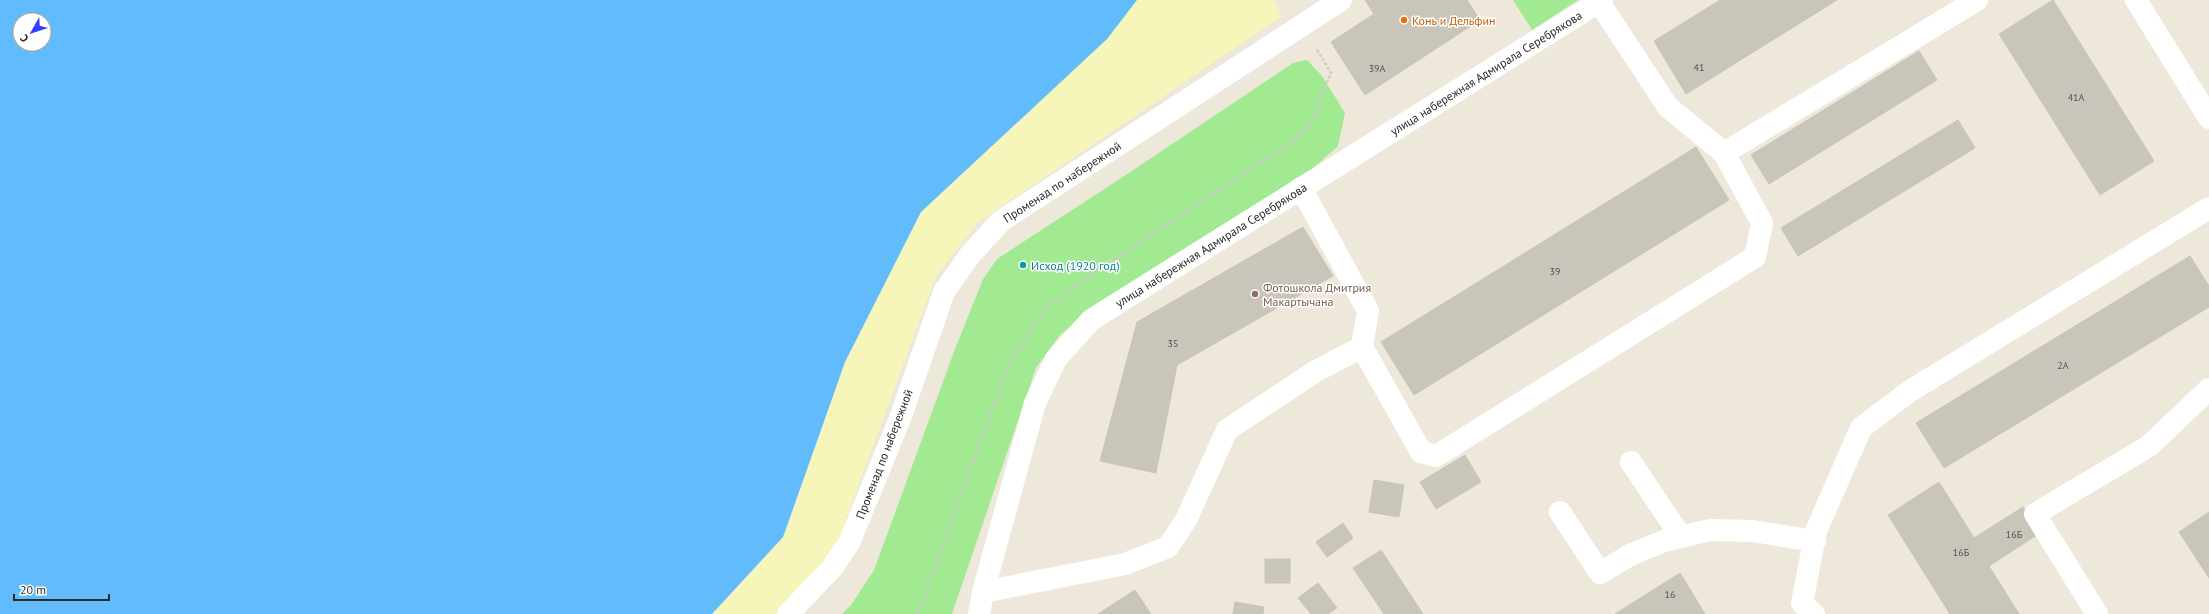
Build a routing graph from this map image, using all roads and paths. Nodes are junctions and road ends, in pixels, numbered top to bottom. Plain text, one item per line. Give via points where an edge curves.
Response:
1 (1341, 0) edge
2 (1977, 0) edge
3 (2136, 0) edge
4 (1600, 1) edge
5 (2209, 118) edge
6 (1724, 153) junction
7 (1301, 188) junction
8 (2209, 208) edge
9 (1362, 347) junction
10 (2209, 389) edge
11 (1631, 462) dead end
12 (1560, 512) dead end
13 (1682, 537) junction
14 (1814, 540) junction
15 (983, 592) junction
16 (788, 614) edge
17 (979, 614) edge
18 (1814, 614) edge
19 (2097, 614) edge

1 - 16 street, Променад по набережной via 1002,221 970,255 944,292 901,416 849,543 832,568
2 - 6 street
3 - 5 street
4 - 6 street via 1668,107
4 - 7 street, улица набережная Адмирала Серебрякова
6 - 9 street via 1762,223 1755,257 1436,456 1421,452
7 - 9 street via 1368,311
7 - 15 street, улица набережная Адмирала Серебрякова via 1091,320 1056,359 1035,403
8 - 14 street via 1910,391 1861,428
9 - 15 street via 1316,371 1227,430 1186,520 1168,547 1125,564
10 - 19 street via 2149,446 2035,514
11 - 13 street
12 - 13 street via 1600,573 1632,554 1664,541
13 - 14 street via 1710,530 1753,530
14 - 18 street via 1802,603
15 - 17 street, улица набережная Адмирала Серебрякова

